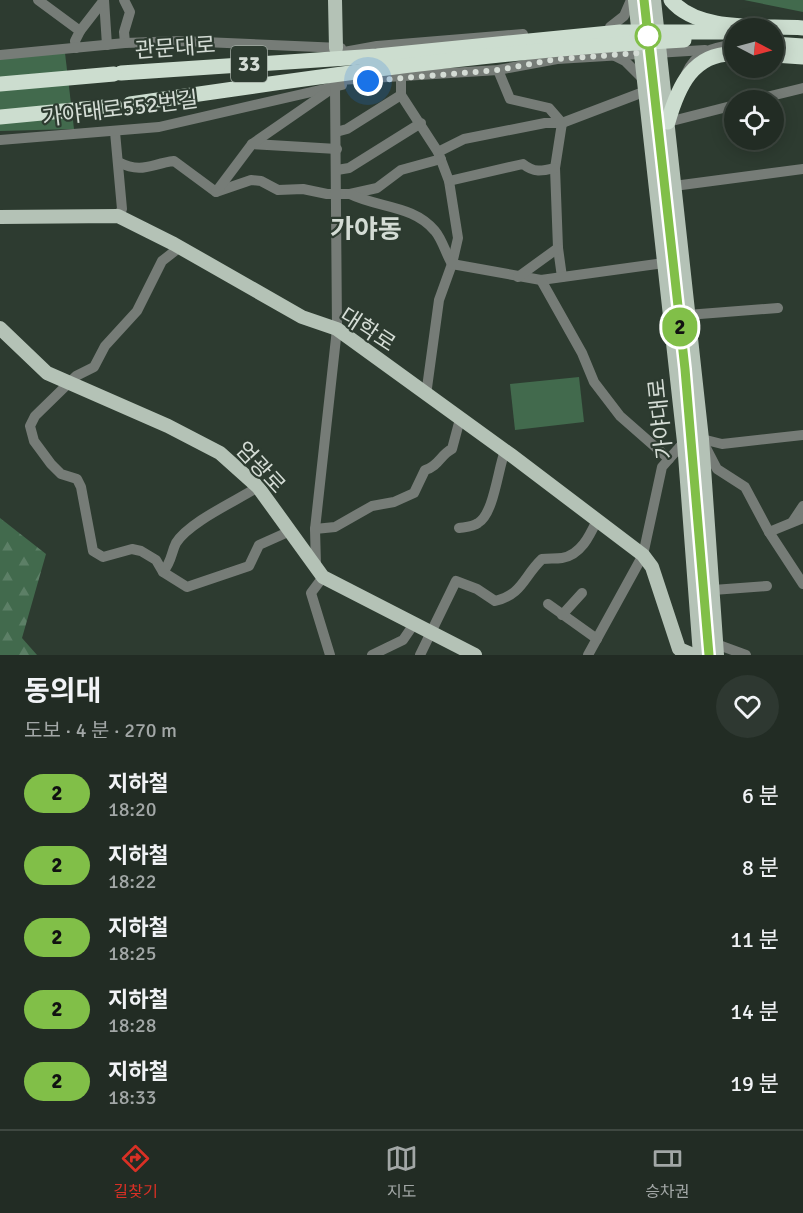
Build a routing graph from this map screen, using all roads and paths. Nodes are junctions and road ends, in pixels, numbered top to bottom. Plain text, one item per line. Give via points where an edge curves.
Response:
1 (38, 0) edge
2 (57, 0) edge
3 (104, 0) edge
4 (124, 0) edge
5 (335, 0) edge
6 (633, 0) edge
7 (654, 0) edge
8 (671, 0) edge
9 (49, 9) junction
10 (685, 13) junction
11 (724, 24) edge
12 (638, 25) junction
13 (657, 26) junction
14 (610, 27) junction
15 (803, 28) edge
16 (784, 29) edge
17 (80, 32) junction
18 (784, 32) edge
19 (724, 34) edge
20 (803, 35) edge
21 (724, 36) edge
22 (724, 37) edge
23 (724, 42) edge
24 (125, 43) junction
25 (784, 43) edge
26 (803, 44) edge
27 (107, 45) junction
28 (76, 48) junction
29 (336, 48) junction
30 (705, 50) junction
31 (660, 52) junction
32 (641, 53) junction
33 (0, 55) edge
34 (612, 55) junction
35 (724, 55) edge
36 (784, 56) edge
37 (803, 57) edge
38 (379, 63) junction
39 (498, 70) junction
40 (401, 78) junction
41 (683, 80) junction
42 (0, 84) edge
43 (335, 86) junction
44 (645, 86) junction
45 (803, 88) edge
46 (784, 93) edge
47 (401, 95) junction
48 (724, 108) edge
49 (0, 117) edge
50 (421, 123) junction
51 (562, 123) junction
52 (668, 124) junction
53 (650, 130) junction
54 (116, 132) junction
55 (336, 132) junction
56 (0, 140) edge
57 (252, 144) junction
58 (337, 148) junction
59 (439, 155) junction
60 (118, 162) junction
61 (555, 168) junction
62 (803, 169) edge
63 (337, 170) junction
64 (449, 181) junction
65 (674, 186) junction
66 (216, 192) junction
67 (350, 194) junction
68 (337, 195) junction
69 (118, 216) junction
70 (0, 217) edge
71 (180, 247) junction
72 (558, 248) junction
73 (664, 263) junction
74 (452, 264) junction
75 (518, 277) junction
76 (562, 277) junction
77 (541, 280) junction
78 (778, 308) dead end
79 (687, 315) junction
80 (0, 328) edge
81 (336, 329) junction
82 (69, 385) junction
83 (426, 395) junction
84 (460, 419) junction
85 (701, 435) junction
86 (803, 435) edge
87 (684, 442) junction
88 (505, 451) junction
89 (669, 459) junction
90 (258, 488) junction
91 (803, 506) edge
92 (798, 519) edge
93 (597, 520) junction
94 (459, 528) dead end
95 (315, 529) junction
96 (288, 532) junction
97 (769, 532) junction
98 (643, 555) junction
99 (316, 565) junction
100 (163, 572) junction
101 (323, 578) junction
102 (803, 584) edge
103 (767, 586) dead end
104 (713, 590) junction
105 (582, 593) dead end
106 (548, 604) dead end
107 (562, 615) junction
108 (414, 624) junction
109 (430, 632) junction
110 (598, 637) junction
111 (716, 650) edge
112 (330, 655) edge
113 (372, 655) edge
114 (420, 655) edge
115 (475, 655) edge
116 (588, 655) edge
117 (693, 655) edge
118 (700, 655) edge
119 (746, 655) edge

1 - 9 street
2 - 9 street
3 - 17 street
3 - 27 street
4 - 24 street via 130,12
5 - 29 main road
6 - 12 main road, 가야대로
6 - 14 street via 624,16
7 - 13 main road, 가야대로
8 - 10 highway
9 - 17 street
10 - 11 highway
10 - 19 street via 691,22
12 - 13 street
12 - 14 street
12 - 32 main road, 가야대로
13 - 21 street
13 - 31 main road, 가야대로
14 - 38 street
15 - 16 highway
17 - 28 street
18 - 20 highway
22 - 38 highway, 33 via 620,32
23 - 30 street, 가야대로552번길
24 - 27 street
24 - 29 street via 181,41
25 - 26 highway
27 - 28 street
28 - 33 street
29 - 38 street
30 - 31 street, 가야대로552번길
30 - 41 street via 692,60
31 - 32 street, 가야대로552번길
31 - 52 main road, 가야대로
32 - 34 street, 가야대로552번길
32 - 44 main road, 가야대로
34 - 39 street, 가야대로552번길 via 557,59
34 - 44 street via 625,61
35 - 41 highway via 711,57
36 - 37 highway
38 - 40 street, 가야대로552번길
38 - 42 highway, 관문대로 / 33 via 285,62
38 - 43 street, 가야대로552번길
38 - 49 highway, 관문대로 / 33 via 122,105
39 - 40 street, 가야대로552번길
39 - 51 street via 510,99 549,108
40 - 47 street
41 - 52 highway
43 - 54 street, 가야대로552번길 via 189,121
43 - 55 street
43 - 57 street
44 - 51 street
44 - 53 main road, 가야대로
45 - 46 street
47 - 50 street
47 - 55 street
48 - 52 street
50 - 59 street
50 - 63 street via 349,168
51 - 59 street via 464,139
51 - 61 street
52 - 53 main road via 662,113 656,111
52 - 65 main road, 가야대로
53 - 73 main road, 가야대로
54 - 56 street, 가야대로552번길
54 - 60 street
55 - 58 street
57 - 58 street
57 - 66 street
58 - 63 street
59 - 64 street
59 - 67 street via 401,170 377,188
60 - 66 street via 138,169 174,161
60 - 69 street via 122,209
61 - 64 street via 530,170 523,164
61 - 72 street
62 - 65 street
63 - 68 street
64 - 74 street via 458,238
65 - 79 main road, 가야대로
66 - 68 street via 250,180 278,190 303,189
67 - 68 street
67 - 74 street via 415,214 437,232
68 - 81 street
69 - 70 main road, 대학로
69 - 71 main road, 대학로
71 - 81 main road, 대학로 via 302,317
71 - 82 street via 162,261 137,311 105,346 93,368 76,376
72 - 75 street
72 - 76 street
73 - 76 street
73 - 87 main road, 가야대로
74 - 75 street
74 - 83 street via 439,300
75 - 77 street
76 - 77 street
77 - 89 street via 594,382 620,416
78 - 79 street
79 - 85 main road, 가야대로
80 - 82 main road, 엄광로 via 38,367
81 - 83 main road, 대학로
81 - 95 street
82 - 90 main road, 엄광로 via 168,426 220,453
82 - 100 street via 35,416 30,435 51,464 61,474 76,479 81,487 93,551 103,557 132,549 141,551 156,560
83 - 84 main road, 대학로
84 - 88 main road, 대학로
84 - 95 street via 452,449 434,467 425,470 414,493 372,506 335,527
85 - 86 street via 722,444
85 - 87 street
85 - 97 street via 717,469 745,487
85 - 104 main road, 가야대로
87 - 89 street
87 - 118 main road, 가야대로
88 - 93 main road, 대학로
88 - 94 street via 484,517 478,523
89 - 98 street via 662,467
90 - 96 main road, 엄광로
90 - 100 street via 189,529 176,543 172,560
91 - 92 street
92 - 97 street
93 - 98 main road, 대학로
93 - 109 street via 589,538 575,552 562,558 542,559 516,593 507,598 495,601 456,581
95 - 99 street
96 - 99 main road, 엄광로
96 - 100 street via 259,545 249,566 187,587
97 - 102 street
98 - 110 street
98 - 117 main road, 대학로 via 652,567 679,649
99 - 101 main road, 엄광로
101 - 108 main road
101 - 112 street via 311,593
103 - 104 street
104 - 111 main road, 가야대로
105 - 107 street
106 - 107 street
107 - 110 street
108 - 109 main road
108 - 113 street via 403,640
109 - 114 street
109 - 115 main road
110 - 116 street
111 - 119 street

